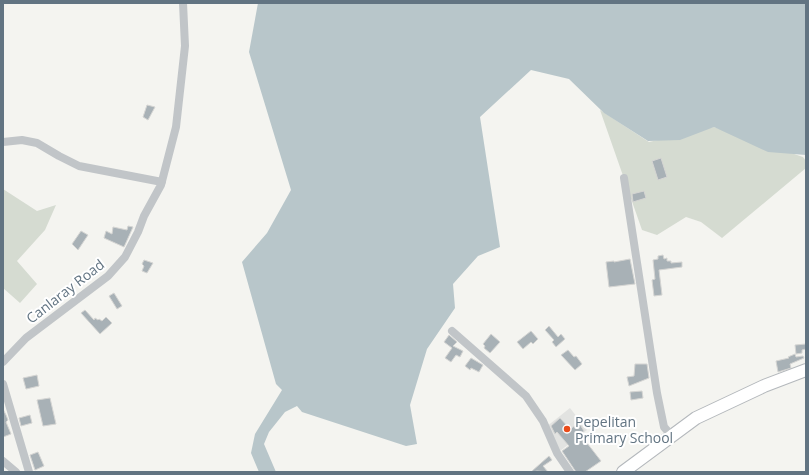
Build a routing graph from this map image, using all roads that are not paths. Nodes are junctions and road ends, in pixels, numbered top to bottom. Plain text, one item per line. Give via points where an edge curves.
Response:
1 (183, 3) edge
2 (3, 142) edge
3 (624, 178) dead end
4 (162, 182) junction
5 (452, 331) dead end
6 (3, 362) edge
7 (806, 370) edge
8 (3, 384) edge
9 (672, 436) junction
10 (3, 461) edge
11 (16, 472) edge
12 (29, 472) edge
13 (570, 472) edge
14 (622, 472) edge

1 - 4 street, Canlaray Road via 185,46 181,86 176,127
2 - 4 street via 37,142 79,166
3 - 9 street via 657,393 664,427
4 - 6 street, Canlaray Road via 125,257 108,276 26,338
5 - 13 street via 526,396 543,421 557,454
7 - 9 main road via 764,386 696,418
8 - 12 street
9 - 14 main road
10 - 11 street

